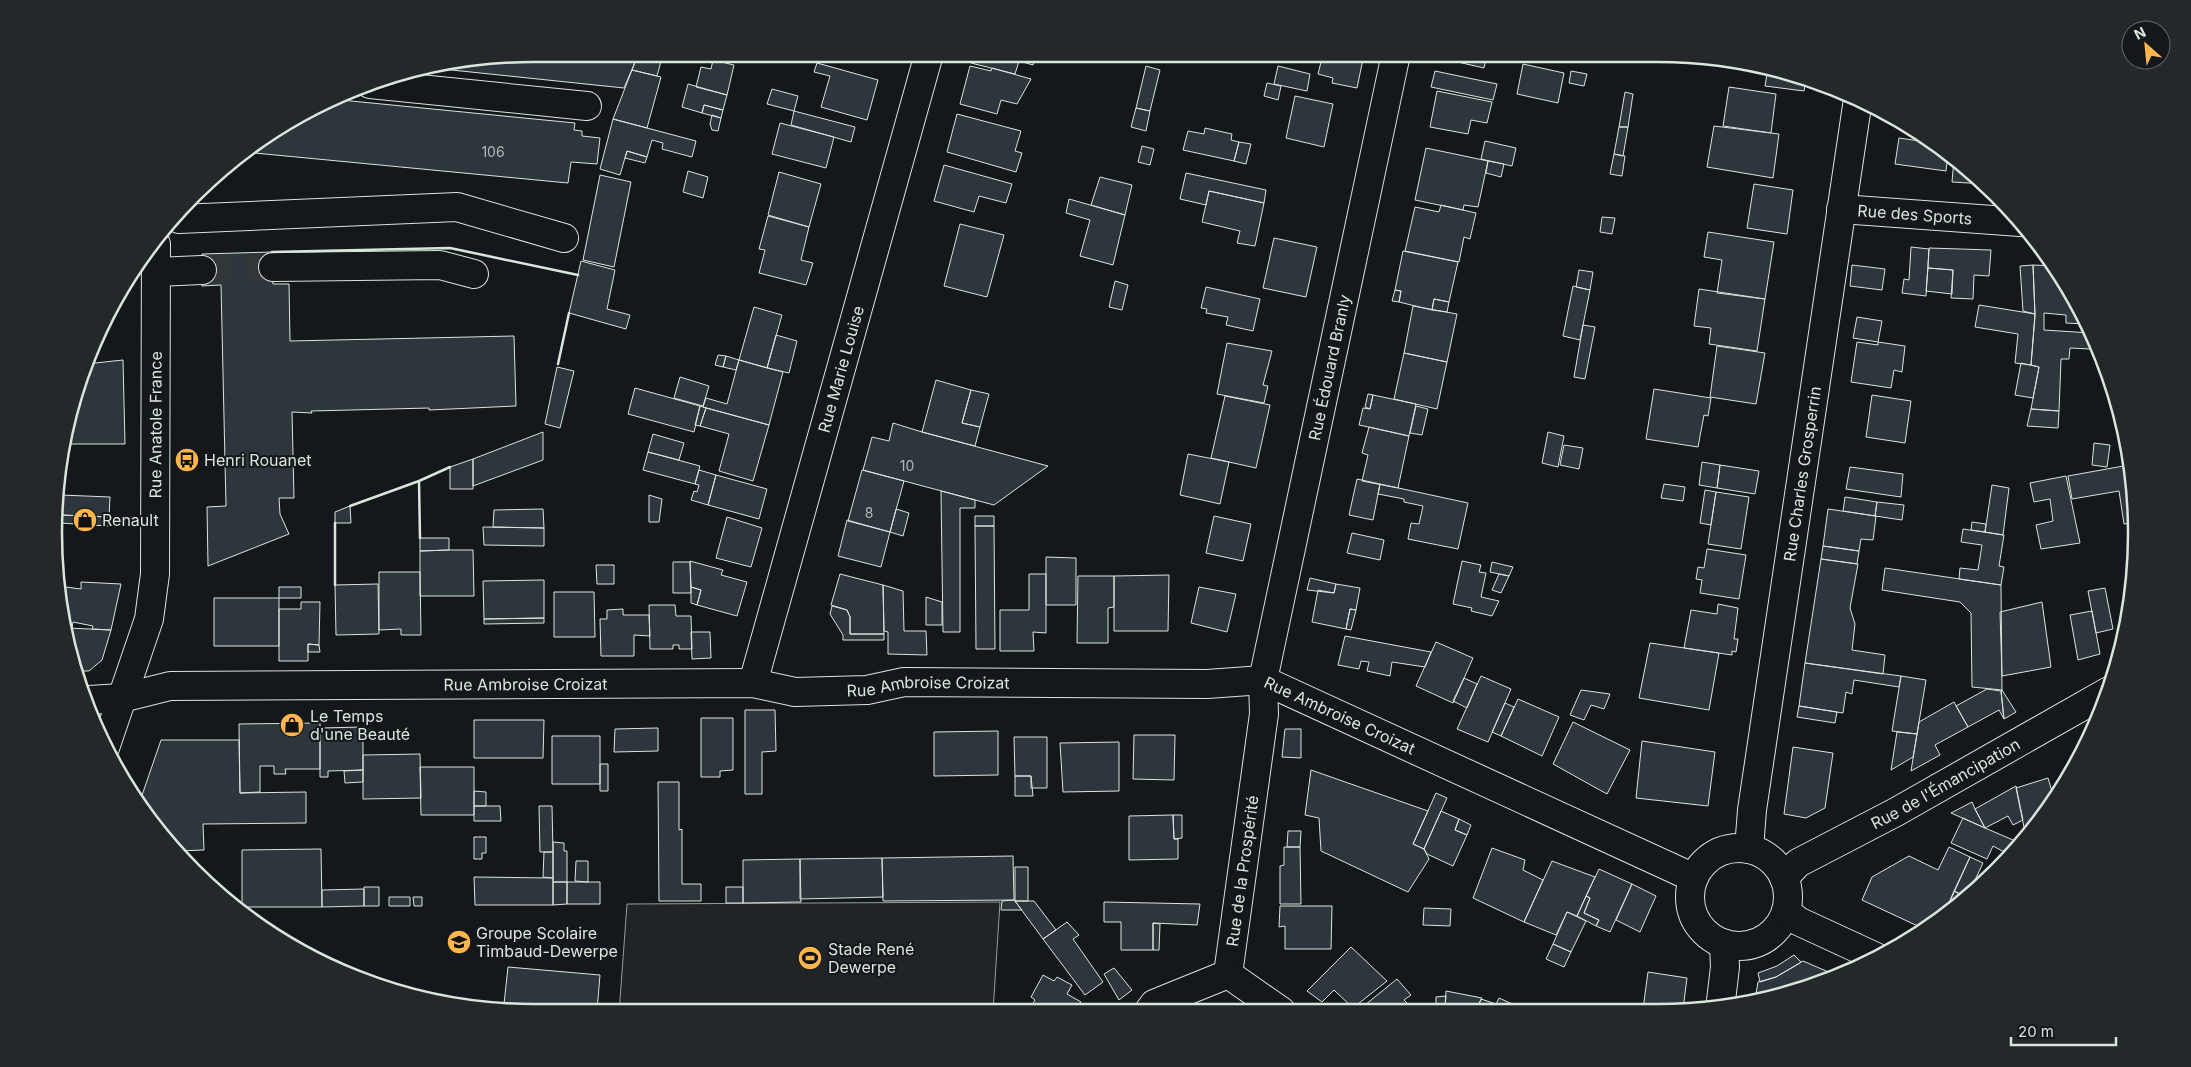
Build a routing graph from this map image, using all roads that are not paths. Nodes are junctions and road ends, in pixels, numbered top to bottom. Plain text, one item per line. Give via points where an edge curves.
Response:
1 (927, 62) edge
2 (1394, 62) edge
3 (387, 86) edge
4 (587, 106) dead end
5 (1857, 107) edge
6 (1840, 209) junction
7 (183, 219) edge
8 (2010, 221) edge
9 (564, 238) dead end
10 (156, 253) edge
11 (273, 267) tunnel mouth
12 (202, 270) tunnel mouth
13 (156, 272) junction
14 (474, 274) dead end
15 (1263, 680) junction
16 (753, 683) junction
17 (2100, 696) edge
18 (122, 698) junction
19 (93, 700) edge
20 (109, 737) edge
21 (1749, 849) junction
22 (1694, 878) junction
23 (1784, 878) junction
24 (1786, 910) junction
25 (1724, 944) junction
26 (1870, 954) edge
27 (1228, 974) junction
28 (1721, 1000) edge
29 (1153, 1005) edge
30 (1272, 1005) edge

1 - 16 street, Rue Marie Louise
2 - 15 street, Rue Édouard Branly
3 - 4 street
5 - 6 street, Rue Charles Grosperrin
6 - 8 street, Rue des Sports
6 - 21 street, Rue Charles Grosperrin via 1752,810
7 - 9 street via 457,207
10 - 13 street, Rue Anatole France
11 - 14 street via 440,265
12 - 13 street
13 - 18 street, Rue Anatole France via 155,574 149,619
15 - 16 street, Rue Ambroise Croizat via 1207,684 904,682 867,690 796,692
15 - 22 street, Rue Ambroise Croizat
15 - 27 street, Rue de la Prospérité via 1264,714
16 - 18 street, Rue Ambroise Croizat via 170,686
17 - 23 street, Rue de l'Émancipation via 1896,812 1798,863
18 - 19 street, Rue Ambroise Croizat
18 - 20 street, Rue Anatole France
21 - 22 street via 1735,848 1710,857
21 - 23 street via 1770,859
22 - 25 street via 1690,904 1694,917 1706,933
23 - 24 street
24 - 25 street via 1768,936 1739,946
24 - 26 street via 1798,921
25 - 28 street
27 - 29 street
27 - 30 street

